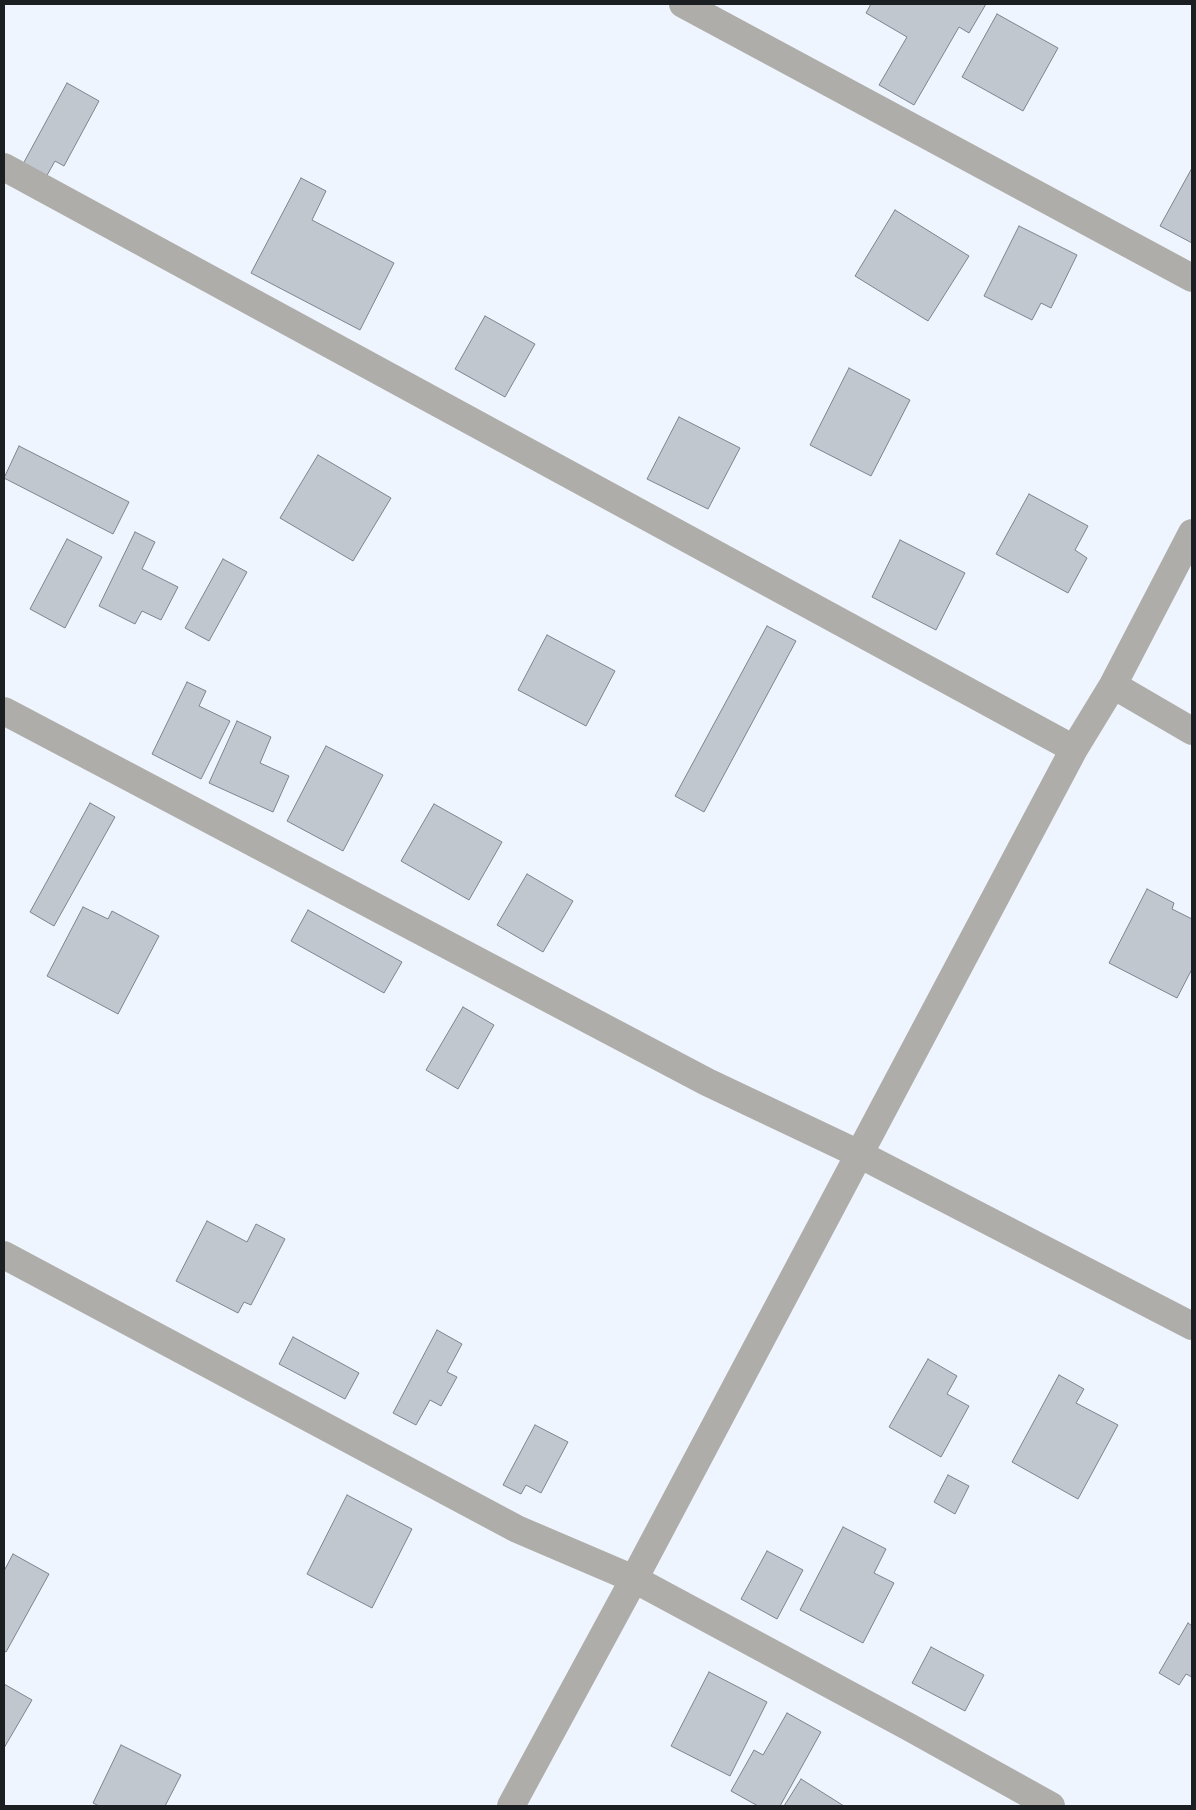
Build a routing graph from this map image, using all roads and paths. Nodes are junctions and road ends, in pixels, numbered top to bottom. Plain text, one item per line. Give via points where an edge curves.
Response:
1 (683, 4) edge
2 (4, 167) edge
3 (1192, 278) edge
4 (1192, 533) edge
5 (1113, 685) junction
6 (4, 711) edge
7 (1192, 731) edge
8 (1074, 749) junction
9 (859, 1154) junction
10 (4, 1256) edge
11 (1192, 1326) edge
12 (634, 1579) junction
13 (511, 1806) edge
14 (1051, 1806) edge

1 - 3 street
2 - 8 street
4 - 5 street
5 - 7 street
5 - 8 street
6 - 9 street via 707,1082
8 - 9 street
9 - 11 street
9 - 12 street
10 - 12 street via 517,1529
12 - 13 street
12 - 14 street

